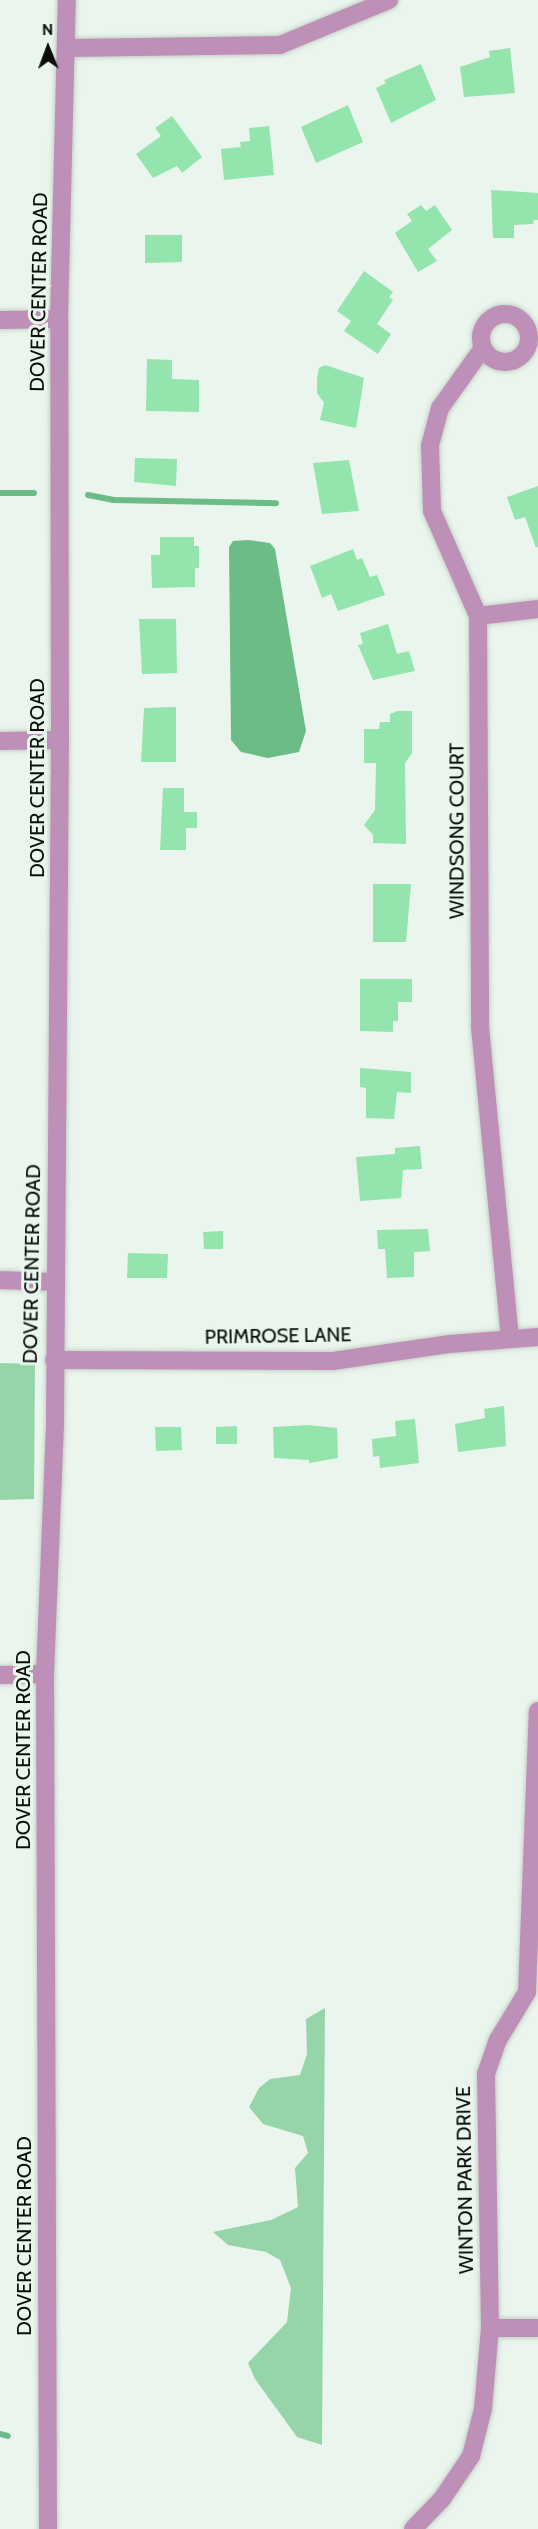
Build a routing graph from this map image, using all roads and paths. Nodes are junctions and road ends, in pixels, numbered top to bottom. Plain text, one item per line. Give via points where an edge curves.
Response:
1 (67, 0) edge
2 (389, 0) edge
3 (67, 48) junction
4 (59, 319) junction
5 (0, 320) edge
6 (483, 348) dead end
7 (538, 609) edge
8 (478, 616) junction
9 (60, 740) junction
10 (0, 741) edge
11 (0, 1280) edge
12 (54, 1282) junction
13 (538, 1336) edge
14 (510, 1337) junction
15 (54, 1360) junction
16 (45, 1674) junction
17 (0, 1675) edge
18 (538, 1711) edge
19 (533, 1992) edge
20 (490, 2328) junction
21 (538, 2328) edge
22 (48, 2529) edge
23 (413, 2529) edge

1 - 3 street, DOVER CENTER ROAD
2 - 3 street via 280,45
3 - 4 street, DOVER CENTER ROAD
4 - 5 street
4 - 9 street, DOVER CENTER ROAD
6 - 8 street, WINDSONG COURT via 440,408 430,446 432,512
7 - 8 street
8 - 14 street, WINDSONG COURT via 480,1027
9 - 10 street
9 - 12 street, DOVER CENTER ROAD
11 - 12 street
12 - 15 street, DOVER CENTER ROAD
13 - 14 street, PRIMROSE LANE
14 - 15 street, PRIMROSE LANE via 333,1361
15 - 16 street, DOVER CENTER ROAD
16 - 17 street
16 - 22 street, DOVER CENTER ROAD
18 - 19 street, WINTON PARK DRIVE
19 - 20 street, WINTON PARK DRIVE via 498,2040 486,2074
20 - 21 street
20 - 23 street, WINTON PARK DRIVE via 483,2409 471,2456 442,2499

